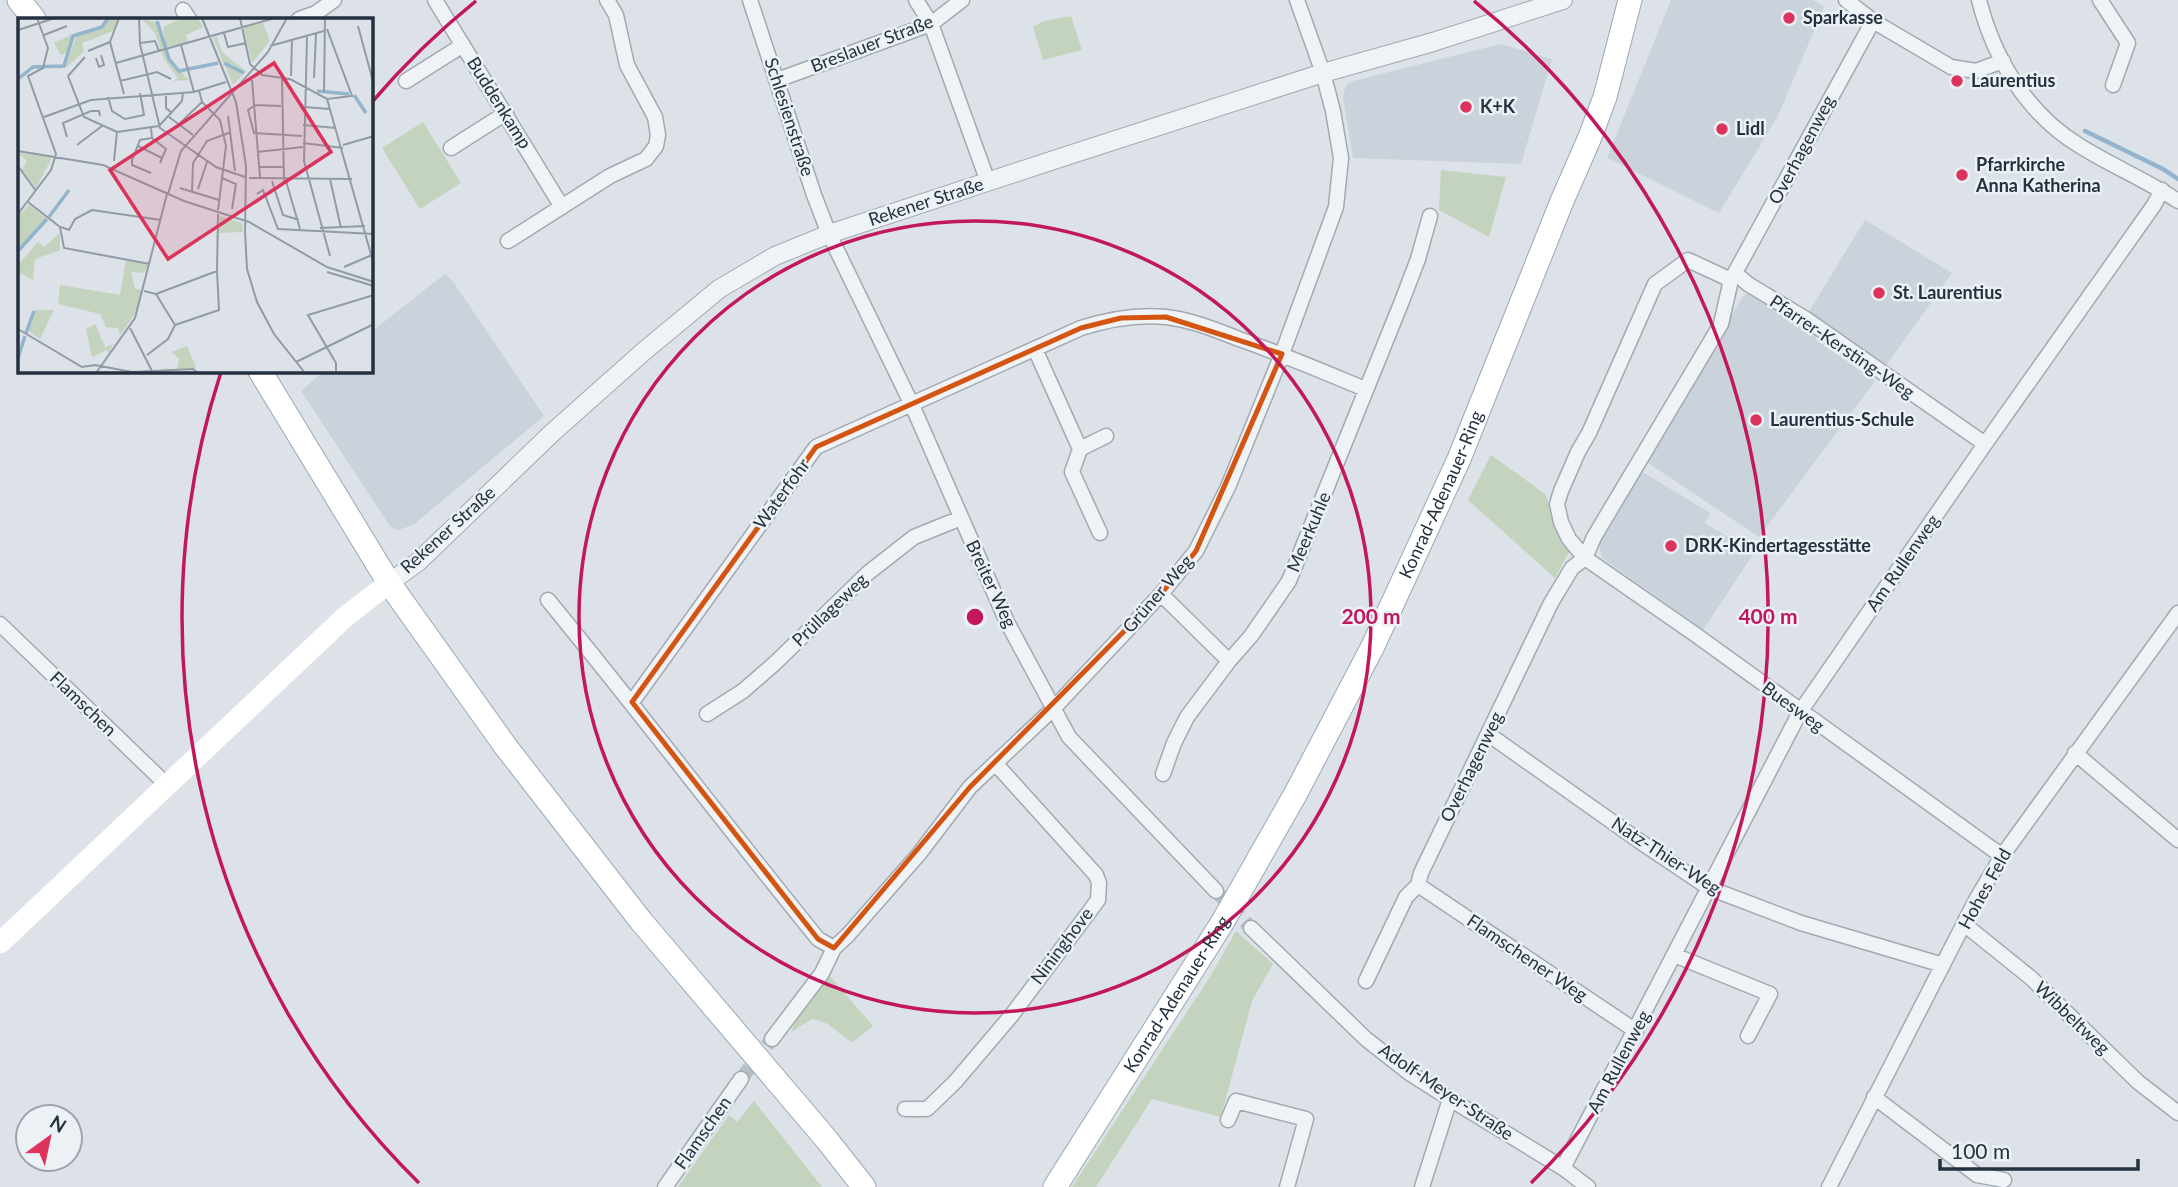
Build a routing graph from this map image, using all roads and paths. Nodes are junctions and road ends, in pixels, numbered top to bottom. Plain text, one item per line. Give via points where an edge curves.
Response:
1 (19, 0) edge
2 (334, 0) edge
3 (435, 0) edge
4 (607, 0) edge
5 (750, 0) edge
6 (916, 0) edge
7 (962, 0) edge
8 (1297, 0) edge
9 (1563, 0) edge
10 (1630, 0) edge
11 (1846, 0) edge
12 (1979, 0) edge
13 (2100, 0) edge
14 (32, 18) edge
15 (302, 18) edge
16 (1873, 21) junction
17 (931, 24) junction
18 (463, 46) junction
19 (2003, 61) junction
20 (1323, 73) junction
21 (777, 80) junction
22 (406, 81) dead end
23 (2113, 85) dead end
24 (506, 113) junction
25 (451, 148) dead end
26 (988, 182) junction
27 (2162, 190) junction
28 (2178, 201) edge
29 (562, 207) junction
30 (1430, 216) dead end
31 (830, 234) junction
32 (508, 241) dead end
33 (1733, 276) junction
34 (1035, 349) junction
35 (1282, 354) junction
36 (261, 373) edge
37 (1365, 389) junction
38 (912, 405) junction
39 (1106, 436) dead end
40 (1985, 444) junction
41 (1080, 449) junction
42 (961, 518) junction
43 (1100, 533) dead end
44 (1585, 558) junction
45 (389, 583) junction
46 (1161, 593) junction
47 (548, 600) dead end
48 (2178, 613) edge
49 (0, 624) edge
50 (1228, 661) junction
51 (632, 702) junction
52 (1052, 709) junction
53 (1800, 712) junction
54 (707, 714) dead end
55 (1488, 734) junction
56 (2076, 753) junction
57 (995, 763) junction
58 (1163, 774) dead end
59 (167, 785) junction
60 (2178, 840) edge
61 (2002, 856) junction
62 (1418, 885) junction
63 (1709, 888) junction
64 (1216, 891) tunnel mouth
65 (1964, 924) junction
66 (1251, 928) tunnel mouth
67 (0, 943) edge
68 (834, 948) junction
69 (1674, 955) junction
70 (1943, 965) junction
71 (1366, 981) dead end
72 (1636, 1031) junction
73 (1748, 1036) dead end
74 (772, 1039) tunnel mouth
75 (741, 1079) tunnel mouth
76 (1874, 1097) junction
77 (1450, 1099) junction
78 (905, 1109) dead end
79 (2178, 1113) edge
80 (1228, 1120) dead end
81 (1563, 1168) junction
82 (2004, 1180) dead end
83 (1056, 1184) edge
84 (1583, 1185) edge
85 (665, 1187) edge
86 (864, 1187) edge
87 (1287, 1187) edge
88 (1422, 1187) edge
89 (1829, 1187) edge

1 - 14 main road
2 - 15 street
3 - 18 street, Buddenkamp
4 - 29 street via 616,15 627,65 655,117 656,146 646,159
5 - 21 street, Schlesienstraße
6 - 17 street
7 - 17 street, Breslauer Straße
8 - 20 street, Grüner Weg
9 - 20 street, Rekener Straße
10 - 83 main road, Konrad-Adenauer-Ring via 1590,137 1459,459 1373,646 1222,923
11 - 16 street
12 - 19 street
13 - 23 street via 2128,43
16 - 19 street via 1951,67 1976,71
16 - 33 street, Overhagenweg
17 - 21 street, Breslauer Straße
17 - 26 street
18 - 22 street
18 - 24 street, Buddenkamp
19 - 27 street via 2021,93 2063,134
20 - 26 street, Rekener Straße
20 - 35 street, Grüner Weg via 1341,158 1336,207
21 - 31 street, Schlesienstraße
24 - 25 street
24 - 29 street, Buddenkamp
26 - 31 street, Rekener Straße
27 - 28 street
27 - 40 street, Am Rullenweg
29 - 32 street
30 - 37 street, Meerkuhle via 1418,259
31 - 38 street, Breiter Weg
31 - 45 street, Rekener Straße via 775,256 719,289 542,443 418,562
33 - 40 street, Pfarrer-Kersting-Weg via 1806,319
33 - 44 street, Overhagenweg via 1721,324
33 - 44 street via 1688,260 1655,284 1558,498 1561,522
34 - 35 street, Waterfohr via 1101,322 1155,317 1185,320
34 - 38 street, Waterfohr
34 - 41 street
35 - 37 street
35 - 46 street, Grüner Weg via 1196,551
36 - 45 main road
37 - 50 street, Meerkuhle via 1289,581
38 - 42 street, Breiter Weg
38 - 51 street, Waterfohr via 816,447
39 - 41 street
40 - 53 street, Am Rullenweg
41 - 43 street via 1072,472
42 - 52 street, Breiter Weg
42 - 54 street, Prüllageweg via 914,537 868,573 754,682
44 - 53 street, Buesweg
44 - 55 street, Overhagenweg via 1572,568 1551,603
45 - 59 main road via 345,617
45 - 86 main road via 506,747 641,921
46 - 50 street
46 - 52 street, Grüner Weg
47 - 51 street
48 - 56 street, Hohes Feld
49 - 59 street, Flamschen
50 - 58 street, Meerkuhle via 1187,717
51 - 68 street via 818,939
52 - 57 street, Grüner Weg
52 - 64 street, Breiter Weg via 1069,737
53 - 61 street, Buesweg
53 - 63 street, Am Rullenweg
55 - 62 street, Overhagenweg
55 - 63 street, Natz-Thier-Weg
56 - 60 street
56 - 61 street, Hohes Feld
57 - 68 street, Grüner Weg
57 - 78 street, Nininghove via 1096,875 1098,900 955,1082 927,1109
59 - 67 main road
61 - 65 street, Hohes Feld
62 - 71 street, Overhagenweg via 1406,897
62 - 72 street, Flamschener Weg
63 - 69 street, Am Rullenweg
63 - 70 street, Natz-Thier-Weg via 1801,923
65 - 70 street, Hohes Feld
65 - 79 street, Wibbeltweg via 2031,978 2138,1082
66 - 77 street, Adolf-Meyer-Straße via 1366,1039
68 - 74 street, Grüner Weg via 822,973
69 - 72 street, Am Rullenweg
69 - 73 street via 1770,993
70 - 76 street, Hohes Feld
72 - 81 street, Am Rullenweg
75 - 85 street, Flamschen
76 - 82 street via 1977,1175
76 - 89 street, Hohes Feld
77 - 81 street, Adolf-Meyer-Straße
77 - 88 street
80 - 87 street via 1236,1101 1306,1119
81 - 84 street, Adolf-Meyer-Straße

